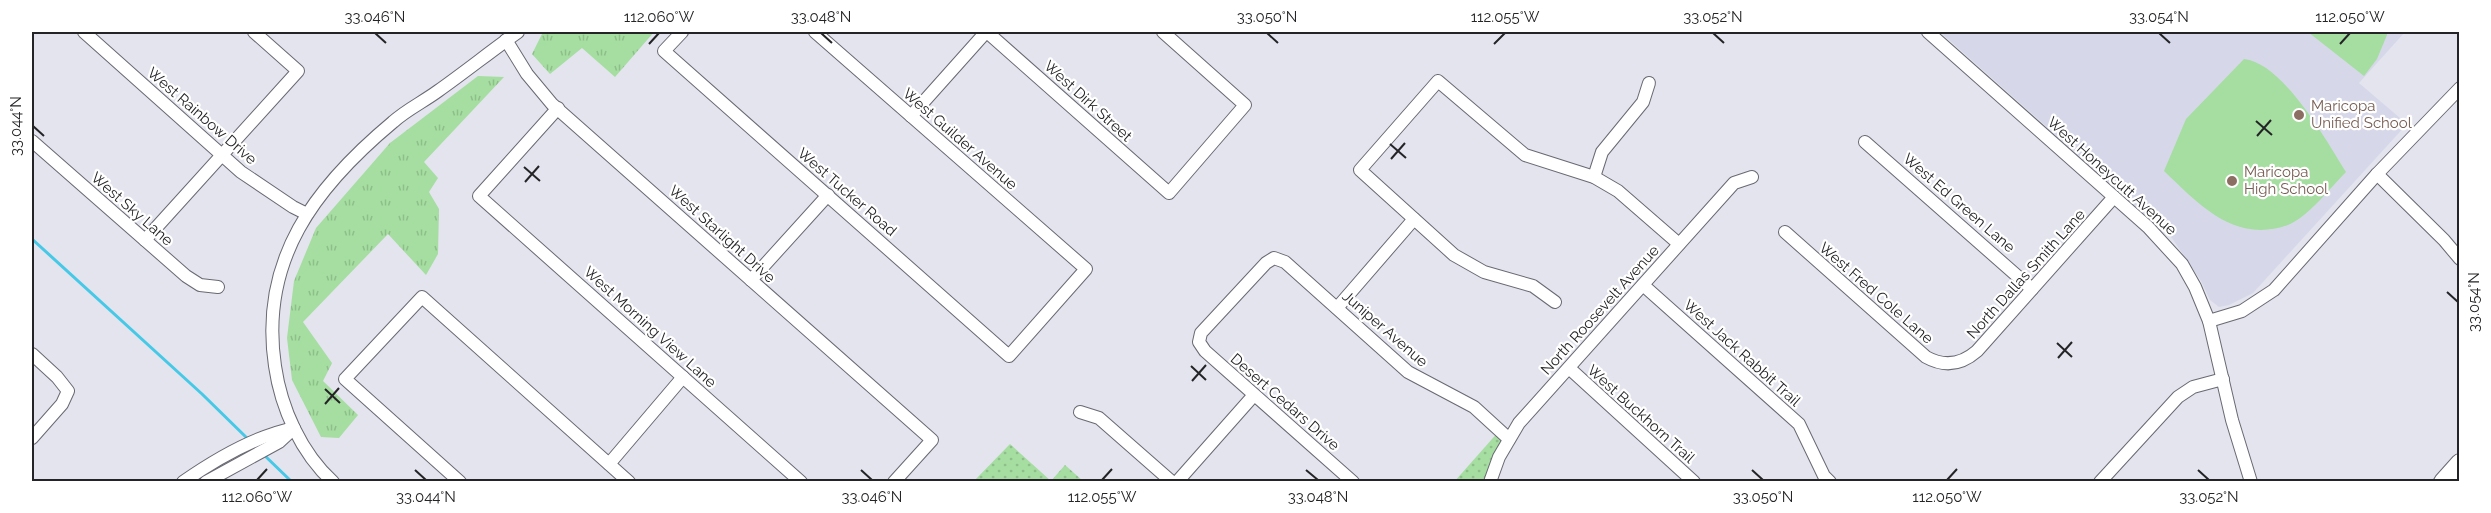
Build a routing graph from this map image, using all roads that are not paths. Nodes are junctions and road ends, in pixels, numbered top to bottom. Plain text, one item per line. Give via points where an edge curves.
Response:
1 (84, 32) edge
2 (254, 32) edge
3 (518, 32) edge
4 (682, 32) edge
5 (815, 32) edge
6 (987, 32) edge
7 (1162, 32) edge
8 (1928, 32) edge
9 (506, 40) junction
10 (1649, 83) dead end
11 (2460, 88) edge
12 (558, 108) junction
13 (911, 116) junction
14 (32, 141) edge
15 (1865, 142) dead end
16 (222, 155) junction
17 (2377, 174) junction
18 (1594, 177) junction
19 (1752, 177) dead end
20 (828, 195) junction
21 (2114, 197) junction
22 (307, 214) junction
23 (1414, 219) junction
24 (1785, 232) dead end
25 (145, 240) junction
26 (1679, 244) junction
27 (2460, 259) edge
28 (751, 280) junction
29 (1643, 285) junction
30 (218, 287) dead end
31 (2032, 289) junction
32 (1554, 302) dead end
33 (1337, 308) junction
34 (2209, 321) junction
35 (1199, 342) joint
36 (32, 354) edge
37 (1009, 356) joint
38 (1954, 363) joint
39 (1569, 368) junction
40 (683, 376) junction
41 (2223, 379) junction
42 (1254, 395) junction
43 (1080, 412) dead end
44 (294, 428) junction
45 (32, 438) edge
46 (1509, 439) junction
47 (247, 453) junction
48 (2460, 463) edge
49 (609, 464) junction
50 (183, 482) edge
51 (206, 482) edge
52 (333, 482) edge
53 (460, 482) edge
54 (629, 482) edge
55 (801, 482) edge
56 (894, 482) edge
57 (1172, 482) edge
58 (1177, 482) edge
59 (1353, 482) edge
60 (1490, 482) edge
61 (1694, 482) edge
62 (1830, 482) edge
63 (2100, 482) edge
64 (2251, 482) edge
65 (2443, 482) edge

1 - 16 street, West Rainbow Drive
2 - 16 street via 298,71
3 - 9 street
4 - 20 street, West Tucker Road via 664,51
5 - 13 street, West Guilder Avenue
6 - 7 street, West Dirk Street via 1169,193 1245,105
6 - 13 street
8 - 21 street, West Honeycutt Avenue
9 - 12 street, West Starlight Drive via 527,74
9 - 22 street via 394,121 338,176
10 - 18 street via 1643,102 1602,152
11 - 17 street
12 - 28 street, West Starlight Drive
12 - 40 street, West Morning View Lane via 479,196
13 - 37 street, West Guilder Avenue via 1086,269
14 - 25 street, West Sky Lane
15 - 31 street, West Ed Green Lane
16 - 22 street, West Rainbow Drive via 241,172
16 - 25 street
17 - 27 street
17 - 34 street via 2274,290 2242,310
18 - 23 street via 1525,156 1438,81 1360,170
18 - 26 street via 1618,191
19 - 26 street, North Roosevelt Avenue via 1734,183
20 - 28 street
20 - 37 street, West Tucker Road
21 - 31 street, North Dallas Smith Lane
21 - 34 street, West Honeycutt Avenue via 2148,226 2182,264
22 - 44 street via 295,232 280,271 271,316 276,375
23 - 32 street via 1454,255 1484,272 1533,286
23 - 33 street
24 - 38 street, West Fred Cole Lane via 1926,357
25 - 30 street, West Sky Lane via 186,276 200,285
26 - 29 street, North Roosevelt Avenue
28 - 56 street, West Starlight Drive via 932,440
29 - 39 street, North Roosevelt Avenue
29 - 62 street, West Jack Rabbit Trail via 1799,424
31 - 38 street, North Dallas Smith Lane via 1977,351
33 - 35 street, Juniper Avenue via 1285,262 1274,258 1201,333
33 - 46 street, Juniper Avenue via 1408,372 1474,407
34 - 41 street, West Honeycutt Avenue
35 - 42 street, Desert Cedars Drive
36 - 45 street via 68,391 62,404
39 - 46 street, North Roosevelt Avenue
39 - 61 street, West Buckhorn Trail
40 - 49 street
40 - 55 street, West Morning View Lane
41 - 63 street via 2193,387 2178,396
41 - 64 street, West Honeycutt Avenue
42 - 58 street
42 - 59 street, Desert Cedars Drive
43 - 57 street via 1099,418
44 - 47 street via 273,432 268,442
44 - 52 street via 304,448
46 - 60 street, North Roosevelt Avenue
47 - 50 street via 201,469
47 - 51 street
48 - 65 highway
49 - 53 street via 422,297 345,379
49 - 54 street

